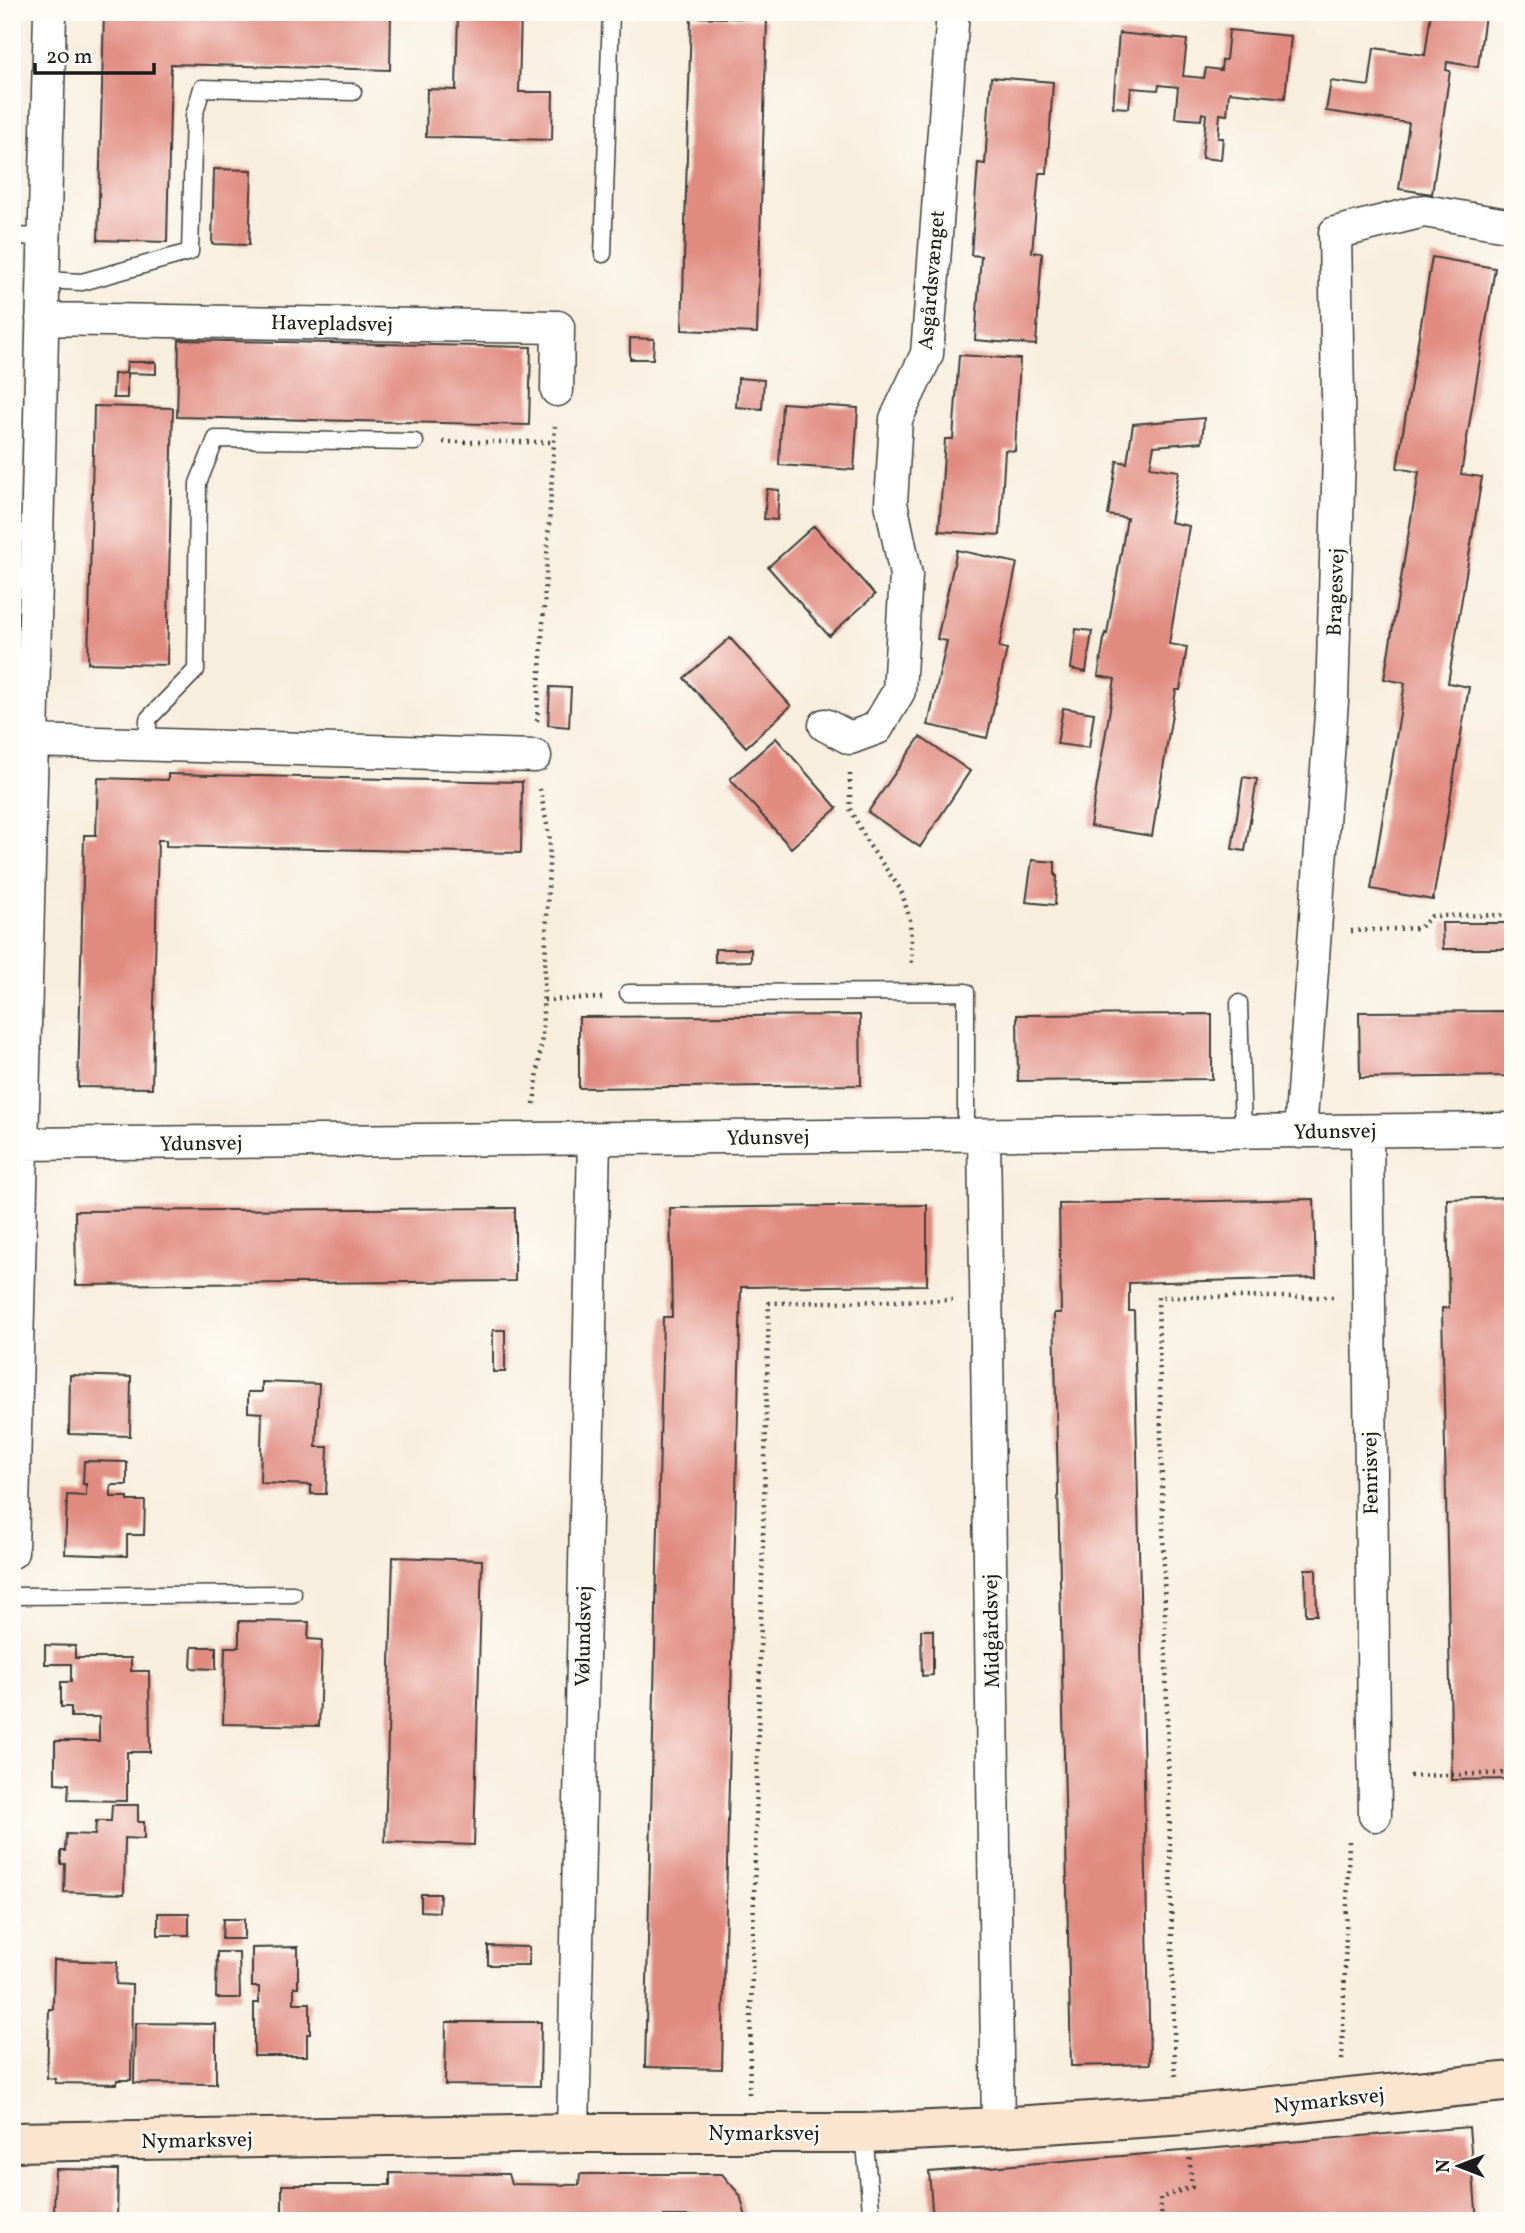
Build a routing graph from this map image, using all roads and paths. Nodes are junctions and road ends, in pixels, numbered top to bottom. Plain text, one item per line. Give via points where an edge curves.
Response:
1 (50, 12) edge
2 (611, 12) edge
3 (953, 12) edge
4 (353, 92) dead end
5 (1513, 226) edge
6 (12, 236) edge
7 (44, 237) junction
8 (603, 254) dead end
9 (43, 280) junction
10 (42, 319) junction
11 (557, 390) dead end
12 (415, 442) joint
13 (554, 442) dead end
14 (838, 732) joint
15 (32, 741) junction
16 (148, 744) junction
17 (535, 756) dead end
18 (1513, 915) edge
19 (1315, 932) junction
20 (19, 968) edge
21 (914, 992) junction
22 (628, 993) joint
23 (544, 1000) dead end
24 (1239, 1003) dead end
25 (1513, 1129) edge
26 (1367, 1131) junction
27 (1243, 1132) junction
28 (1300, 1132) junction
29 (975, 1135) junction
30 (594, 1139) junction
31 (22, 1144) junction
32 (1367, 1297) junction
33 (985, 1299) junction
34 (12, 1552) edge
35 (293, 1594) dead end
36 (12, 1595) edge
37 (1513, 1773) edge
38 (1374, 1777) junction
39 (1375, 1815) joint
40 (1513, 2081) edge
41 (1344, 2099) junction
42 (1180, 2115) junction
43 (998, 2127) junction
44 (573, 2133) junction
45 (748, 2133) junction
46 (864, 2133) junction
47 (12, 2142) edge
48 (872, 2221) edge
49 (1162, 2221) edge

1 - 7 street
2 - 8 lane
3 - 14 street, Asgårdsvænget via 927,354 896,419 891,503 906,575 899,691 877,728
4 - 9 lane via 202,88 194,116 190,252 82,282
5 - 19 street, Bragesvej via 1424,212 1335,233 1339,452 1332,701
6 - 7 lane
7 - 9 street
9 - 10 street
10 - 11 street, Havepladsvej via 558,327
10 - 15 street
12 - 13 path
12 - 16 lane via 216,439 198,483 196,670 148,719
14 - 21 path via 850,809 901,890 910,920
15 - 16 street
15 - 20 street
16 - 17 street
18 - 19 path via 1432,916 1419,928
19 - 28 street, Bragesvej
20 - 31 street
21 - 22 lane
21 - 29 lane via 966,992
22 - 23 path via 620,998
24 - 27 lane
25 - 26 street, Ydunsvej
26 - 28 street, Ydunsvej
26 - 32 street, Fenrisvej
27 - 28 street, Ydunsvej
27 - 29 street, Ydunsvej
29 - 30 street, Ydunsvej
29 - 33 street, Midgårdsvej
30 - 31 street, Ydunsvej
30 - 44 street, Vølundsvej
31 - 34 street
32 - 38 street, Fenrisvej
32 - 42 path via 1158,1297
33 - 43 street, Midgårdsvej
33 - 45 path via 769,1303
35 - 36 lane
37 - 38 path
38 - 39 street, Fenrisvej
39 - 41 path via 1350,1820
40 - 41 street, Nymarksvej
41 - 42 street, Nymarksvej
42 - 43 street, Nymarksvej
42 - 49 path via 1192,2187 1160,2198
43 - 46 street, Nymarksvej
44 - 45 street, Nymarksvej
44 - 47 street, Nymarksvej
45 - 46 street, Nymarksvej
46 - 48 lane

